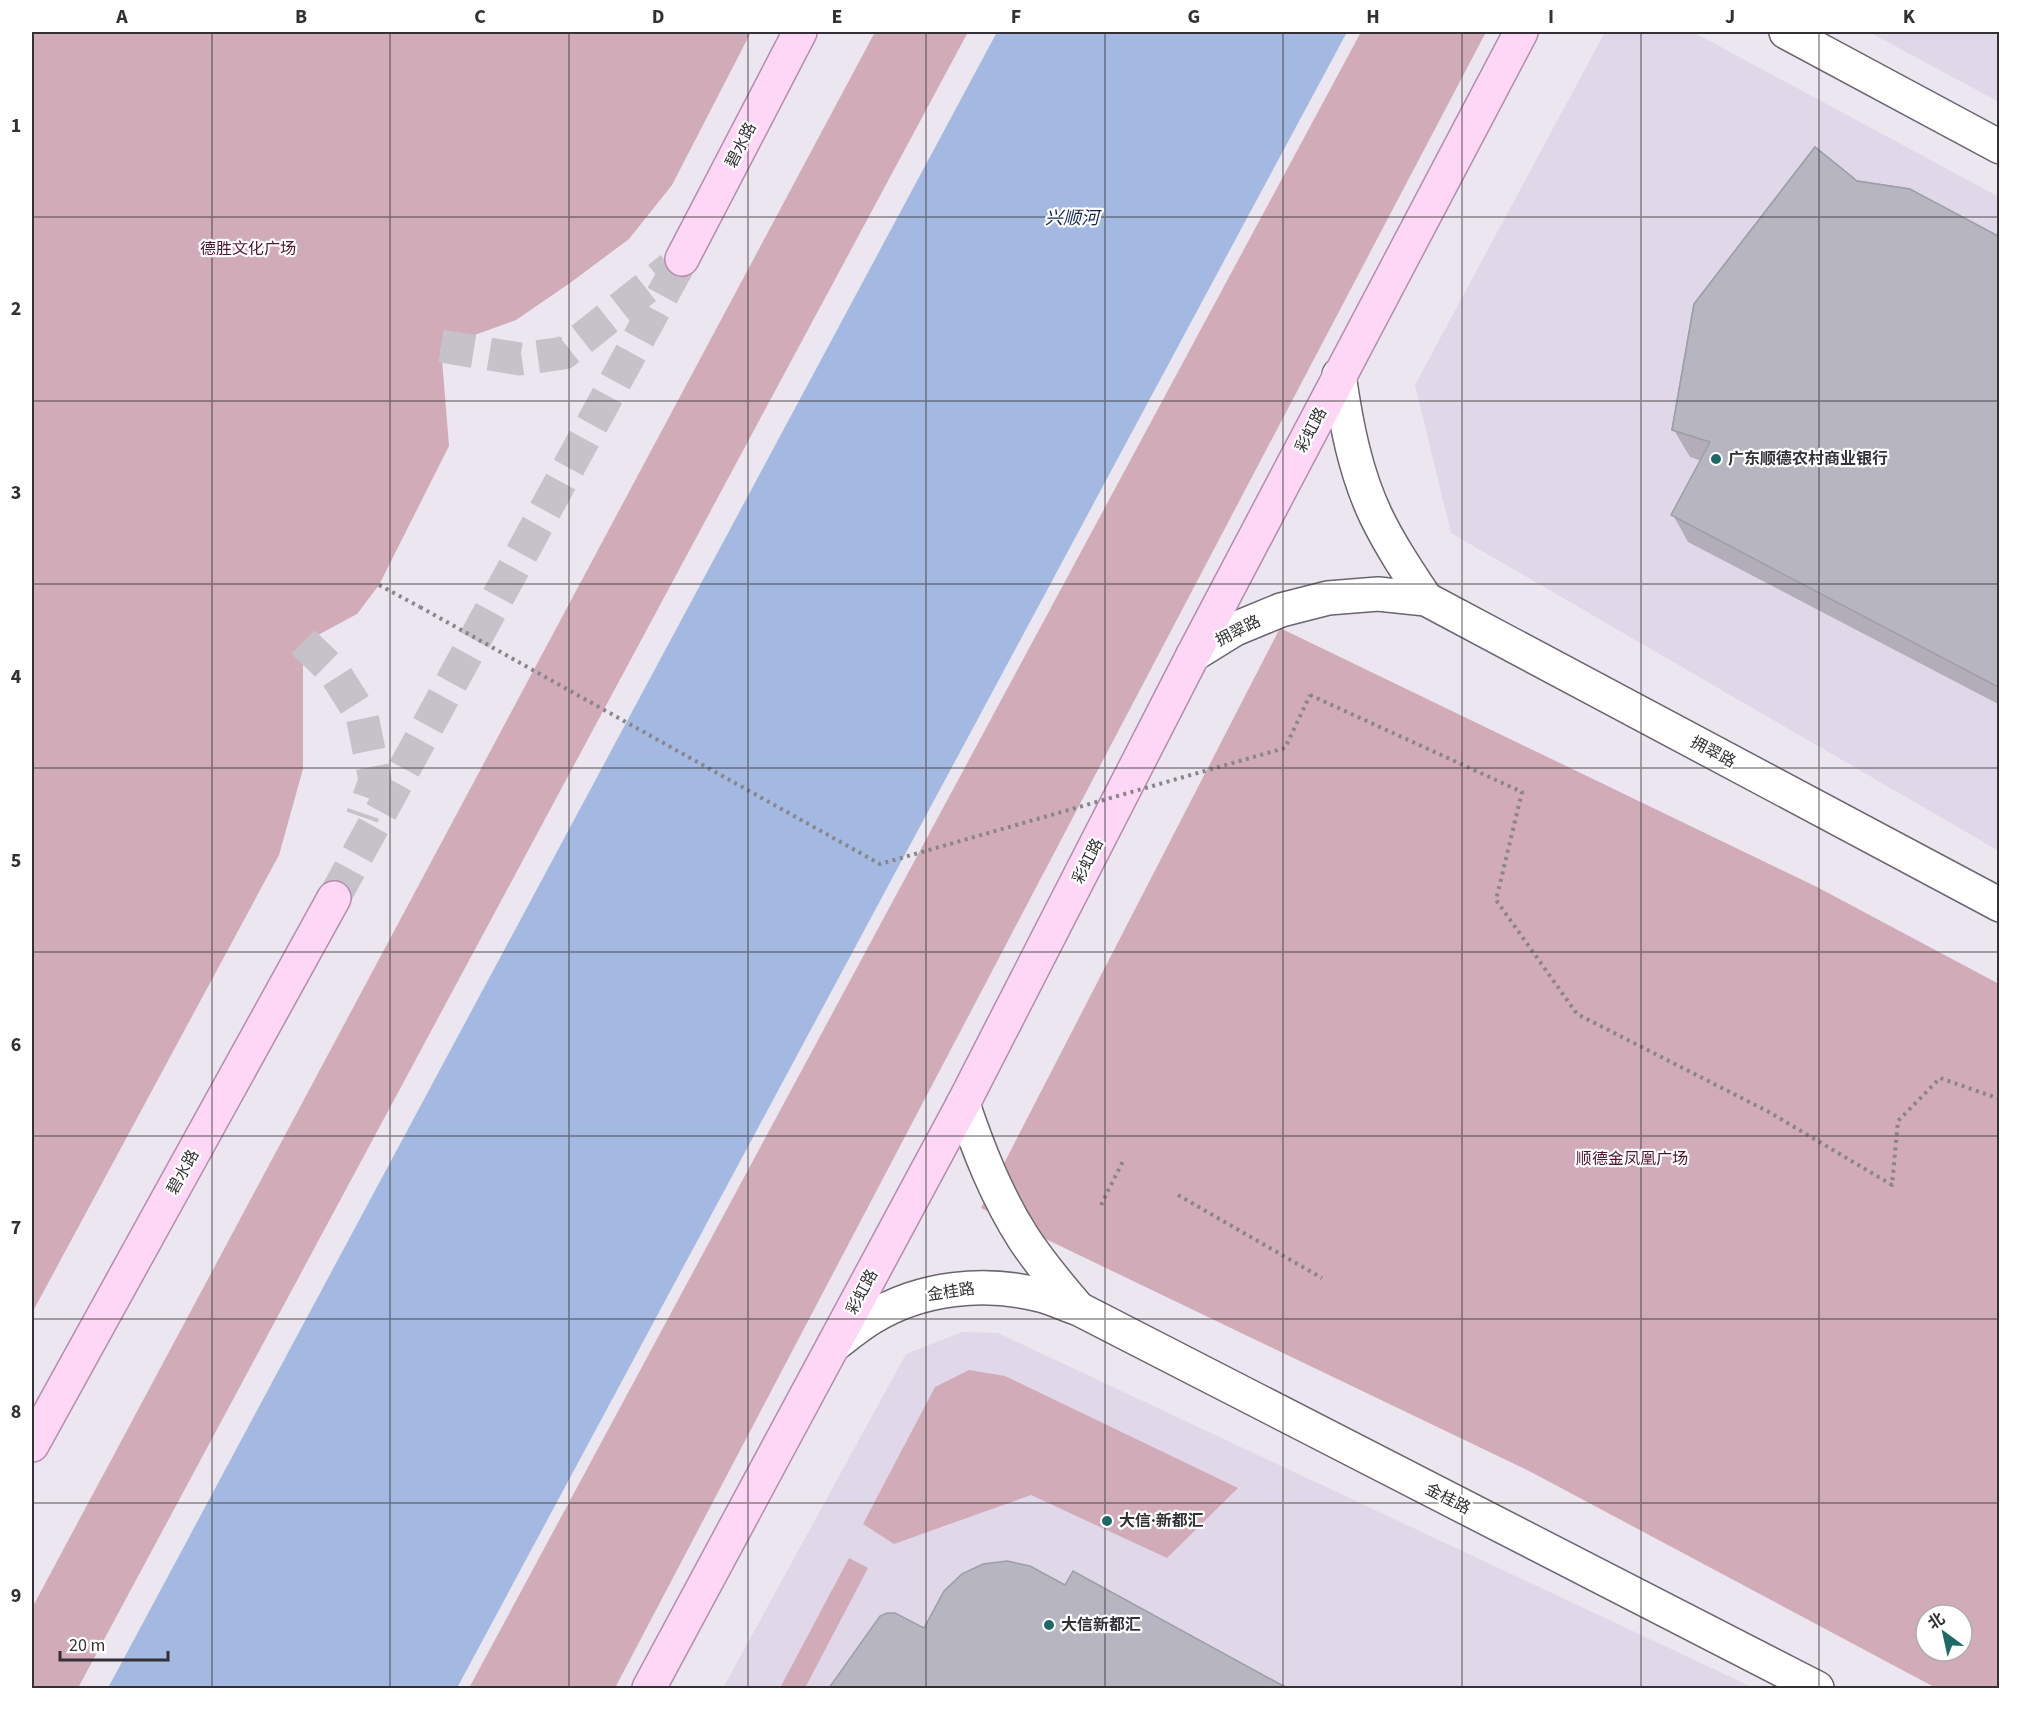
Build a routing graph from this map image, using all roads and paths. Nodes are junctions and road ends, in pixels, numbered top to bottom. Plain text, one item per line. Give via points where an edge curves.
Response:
1 (800, 32) edge
2 (1521, 32) edge
3 (1786, 32) edge
4 (2000, 147) edge
5 (682, 259) tunnel mouth
6 (1339, 375) junction
7 (379, 585) dead end
8 (1426, 599) junction
9 (1193, 655) junction
10 (334, 898) tunnel mouth
11 (2000, 905) edge
12 (2000, 1099) edge
13 (963, 1104) junction
14 (1123, 1161) dead end
15 (1178, 1195) dead end
16 (1101, 1205) dead end
17 (1322, 1278) dead end
18 (1079, 1310) junction
19 (834, 1345) junction
20 (32, 1445) edge
21 (649, 1689) edge
22 (1817, 1689) edge

1 - 5 main road, 碧水路
2 - 6 main road, 彩虹路
3 - 4 street
6 - 8 street, 拥翠路 via 1358,470 1399,558
6 - 9 main road, 彩虹路
7 - 12 path, bridge via 880,864 1285,748 1310,695 1522,792 1496,900 1577,1014 1769,1112 1892,1185 1898,1121 1940,1078
8 - 9 street, 拥翠路 via 1378,594 1328,598 1281,610 1234,629
8 - 11 street, 拥翠路
9 - 13 main road, 彩虹路
10 - 20 main road, 碧水路
13 - 18 street, 金桂路 via 1002,1200 1024,1239
13 - 19 main road, 彩虹路
14 - 16 path
15 - 17 path
18 - 19 street, 金桂路 via 1041,1295 1001,1288 961,1288 893,1307
18 - 22 street, 金桂路
19 - 21 main road, 彩虹路

